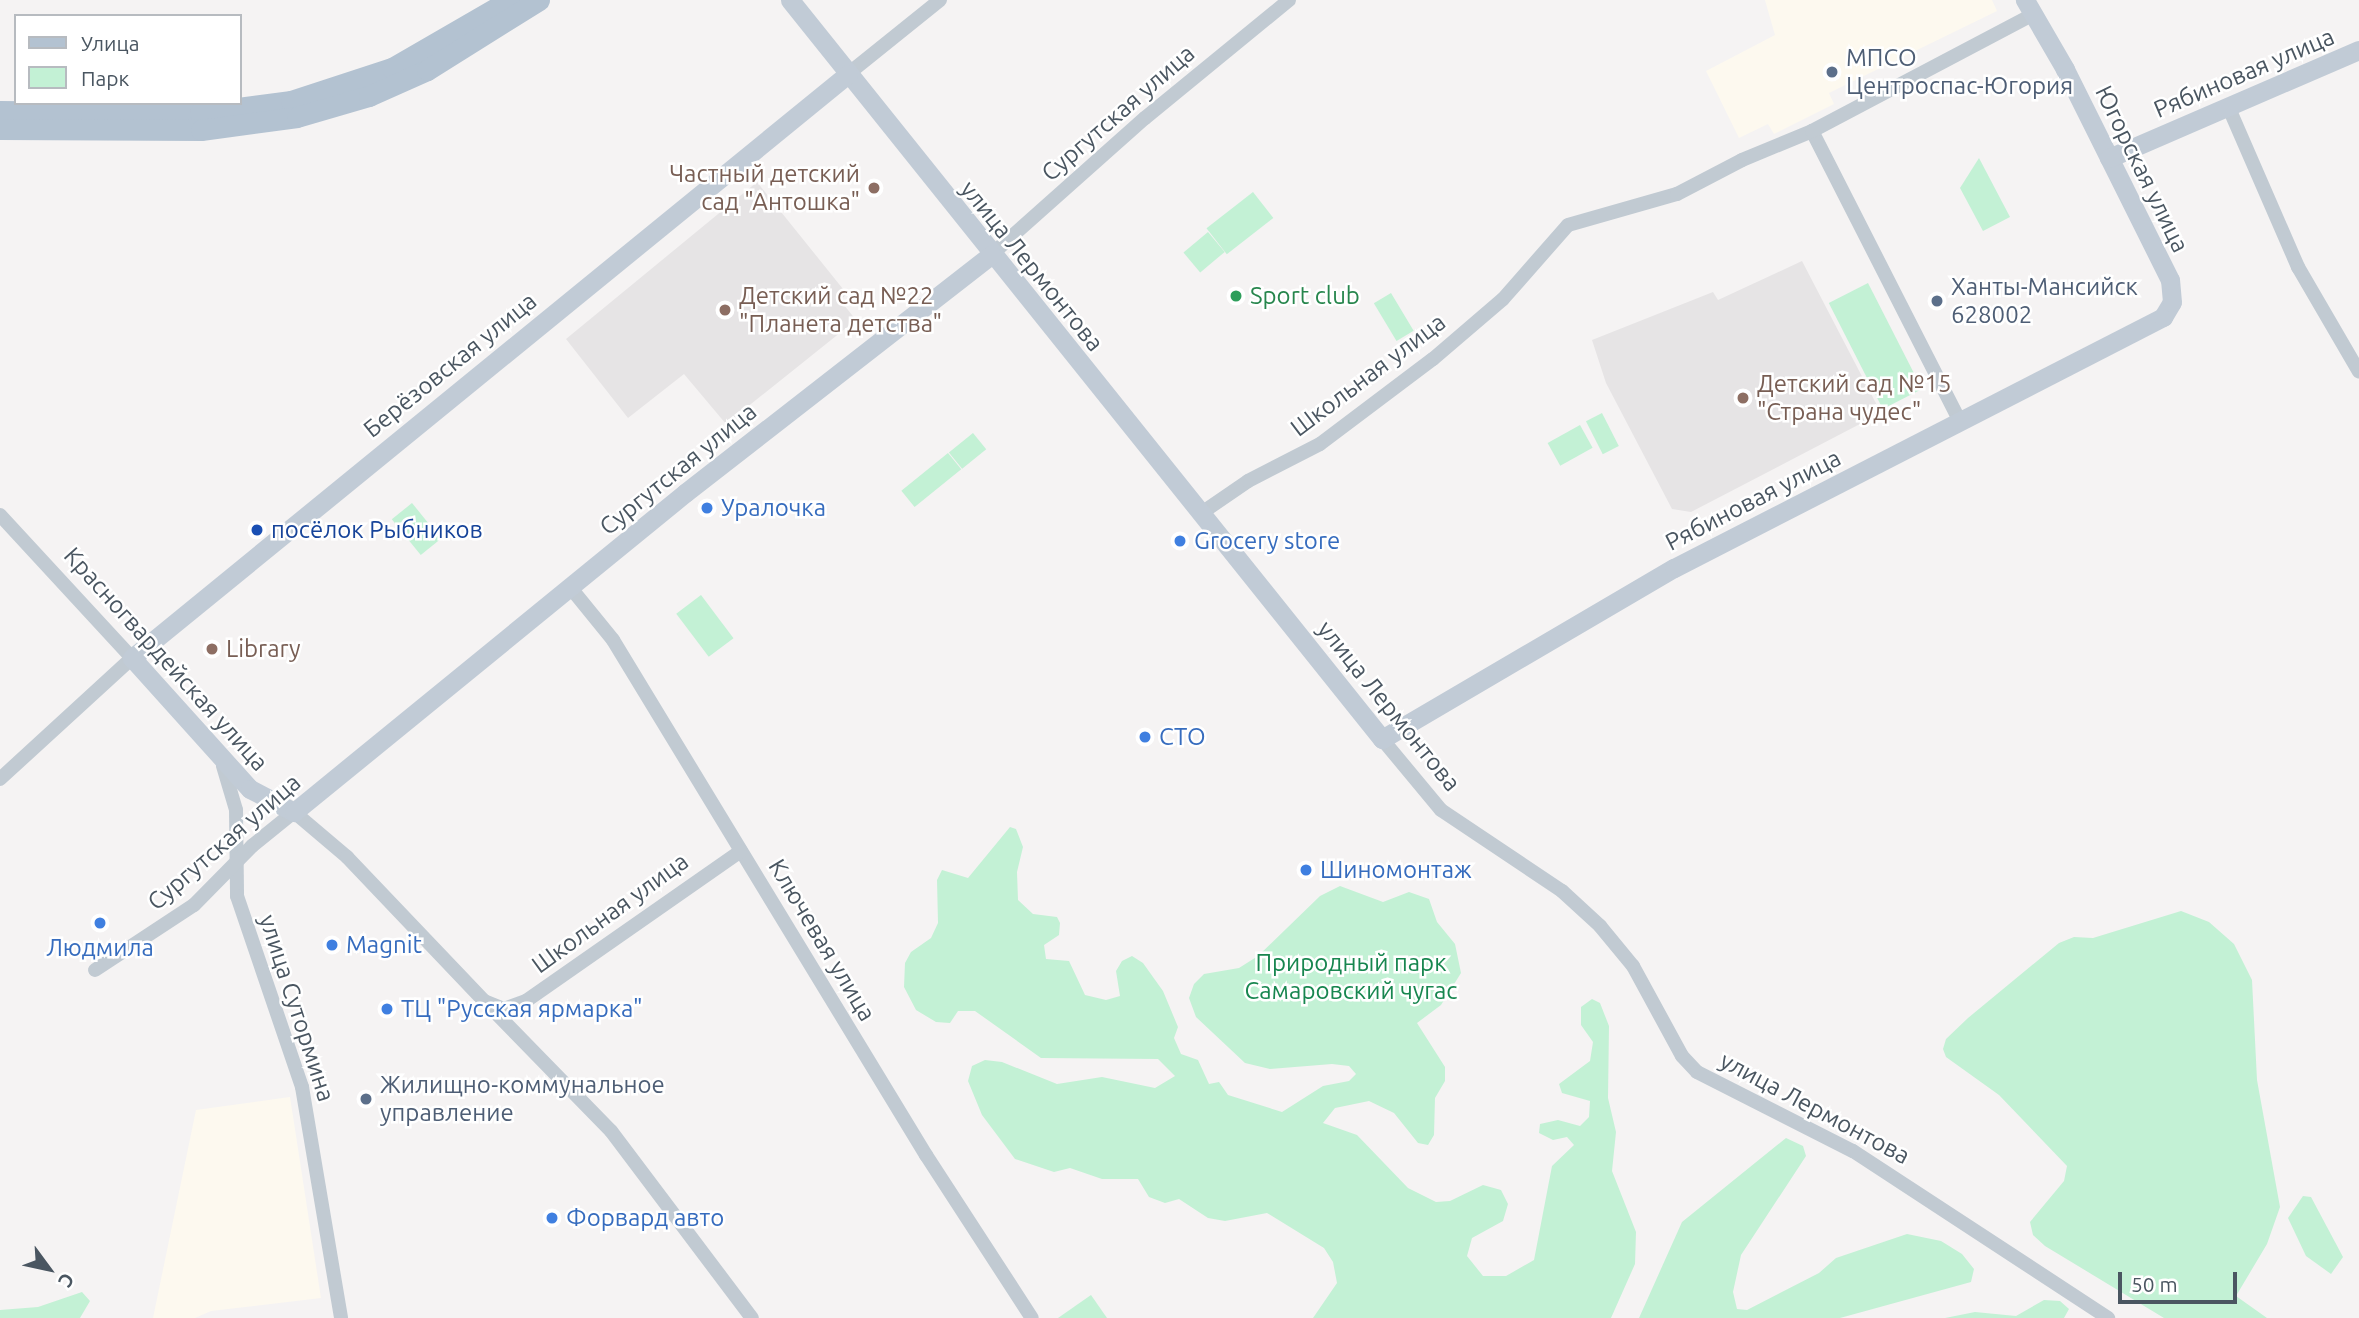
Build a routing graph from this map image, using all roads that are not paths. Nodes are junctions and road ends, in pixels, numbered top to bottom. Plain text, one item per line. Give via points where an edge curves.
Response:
1 (510, 0) edge
2 (539, 0) edge
3 (790, 0) edge
4 (940, 0) edge
5 (1289, 0) edge
6 (2030, 7) edge
7 (2359, 50) edge
8 (848, 74) junction
9 (2228, 106) junction
10 (0, 111) edge
11 (0, 129) edge
12 (1812, 131) junction
13 (2109, 158) junction
14 (992, 255) junction
15 (2156, 323) joint
16 (2359, 372) edge
17 (1961, 422) junction
18 (0, 514) edge
19 (1200, 514) junction
20 (570, 587) junction
21 (132, 658) junction
22 (1382, 739) junction
23 (218, 755) junction
24 (0, 779) edge
25 (294, 813) junction
26 (741, 851) junction
27 (234, 865) junction
28 (95, 970) dead end
29 (484, 1001) junction
30 (503, 1009) joint
31 (341, 1318) edge
32 (752, 1318) edge
33 (1032, 1318) edge
34 (2108, 1318) edge

1 - 10 main road via 392,68 291,101 200,113
2 - 11 main road via 427,70 369,96 297,117 201,130
3 - 8 street, улица Лермонтова
4 - 8 street, Берёзовская улица
5 - 14 street, Сургутская улица via 1145,118
6 - 12 street
6 - 13 street, Югорская улица
7 - 9 street, Рябиновая улица
8 - 14 street, улица Лермонтова
8 - 21 street, Берёзовская улица
9 - 13 street, Рябиновая улица
9 - 16 street via 2294,257
12 - 17 street
12 - 19 street, Школьная улица via 1662,201 1568,225 1518,282 1433,359 1320,444 1248,481
13 - 15 street, Югорская улица via 2170,280 2172,302
14 - 19 street, улица Лермонтова
14 - 20 street, Сургутская улица
15 - 17 street, Рябиновая улица
17 - 22 street, Рябиновая улица via 1674,568
18 - 21 street, Красногвардейская улица
19 - 22 street, улица Лермонтова
20 - 25 street, Сургутская улица
20 - 26 street, Ключевая улица via 613,640
21 - 23 street, Красногвардейская улица
21 - 24 street, Берёзовская улица
22 - 34 street, улица Лермонтова via 1441,810 1562,891 1600,926 1633,966 1682,1056 1697,1072 1891,1173
23 - 25 street, Красногвардейская улица via 258,795
23 - 27 street, улица Сутормина via 235,801
25 - 27 street, Сургутская улица
25 - 29 street, Красногвардейская улица via 347,857
26 - 30 street, Школьная улица via 526,1001
26 - 33 street, Ключевая улица via 926,1155
27 - 28 street, Сургутская улица via 175,920
27 - 31 street, улица Сутормина via 237,896 302,1087
29 - 30 street, Красногвардейская улица
29 - 32 street, Красногвардейская улица via 611,1131

